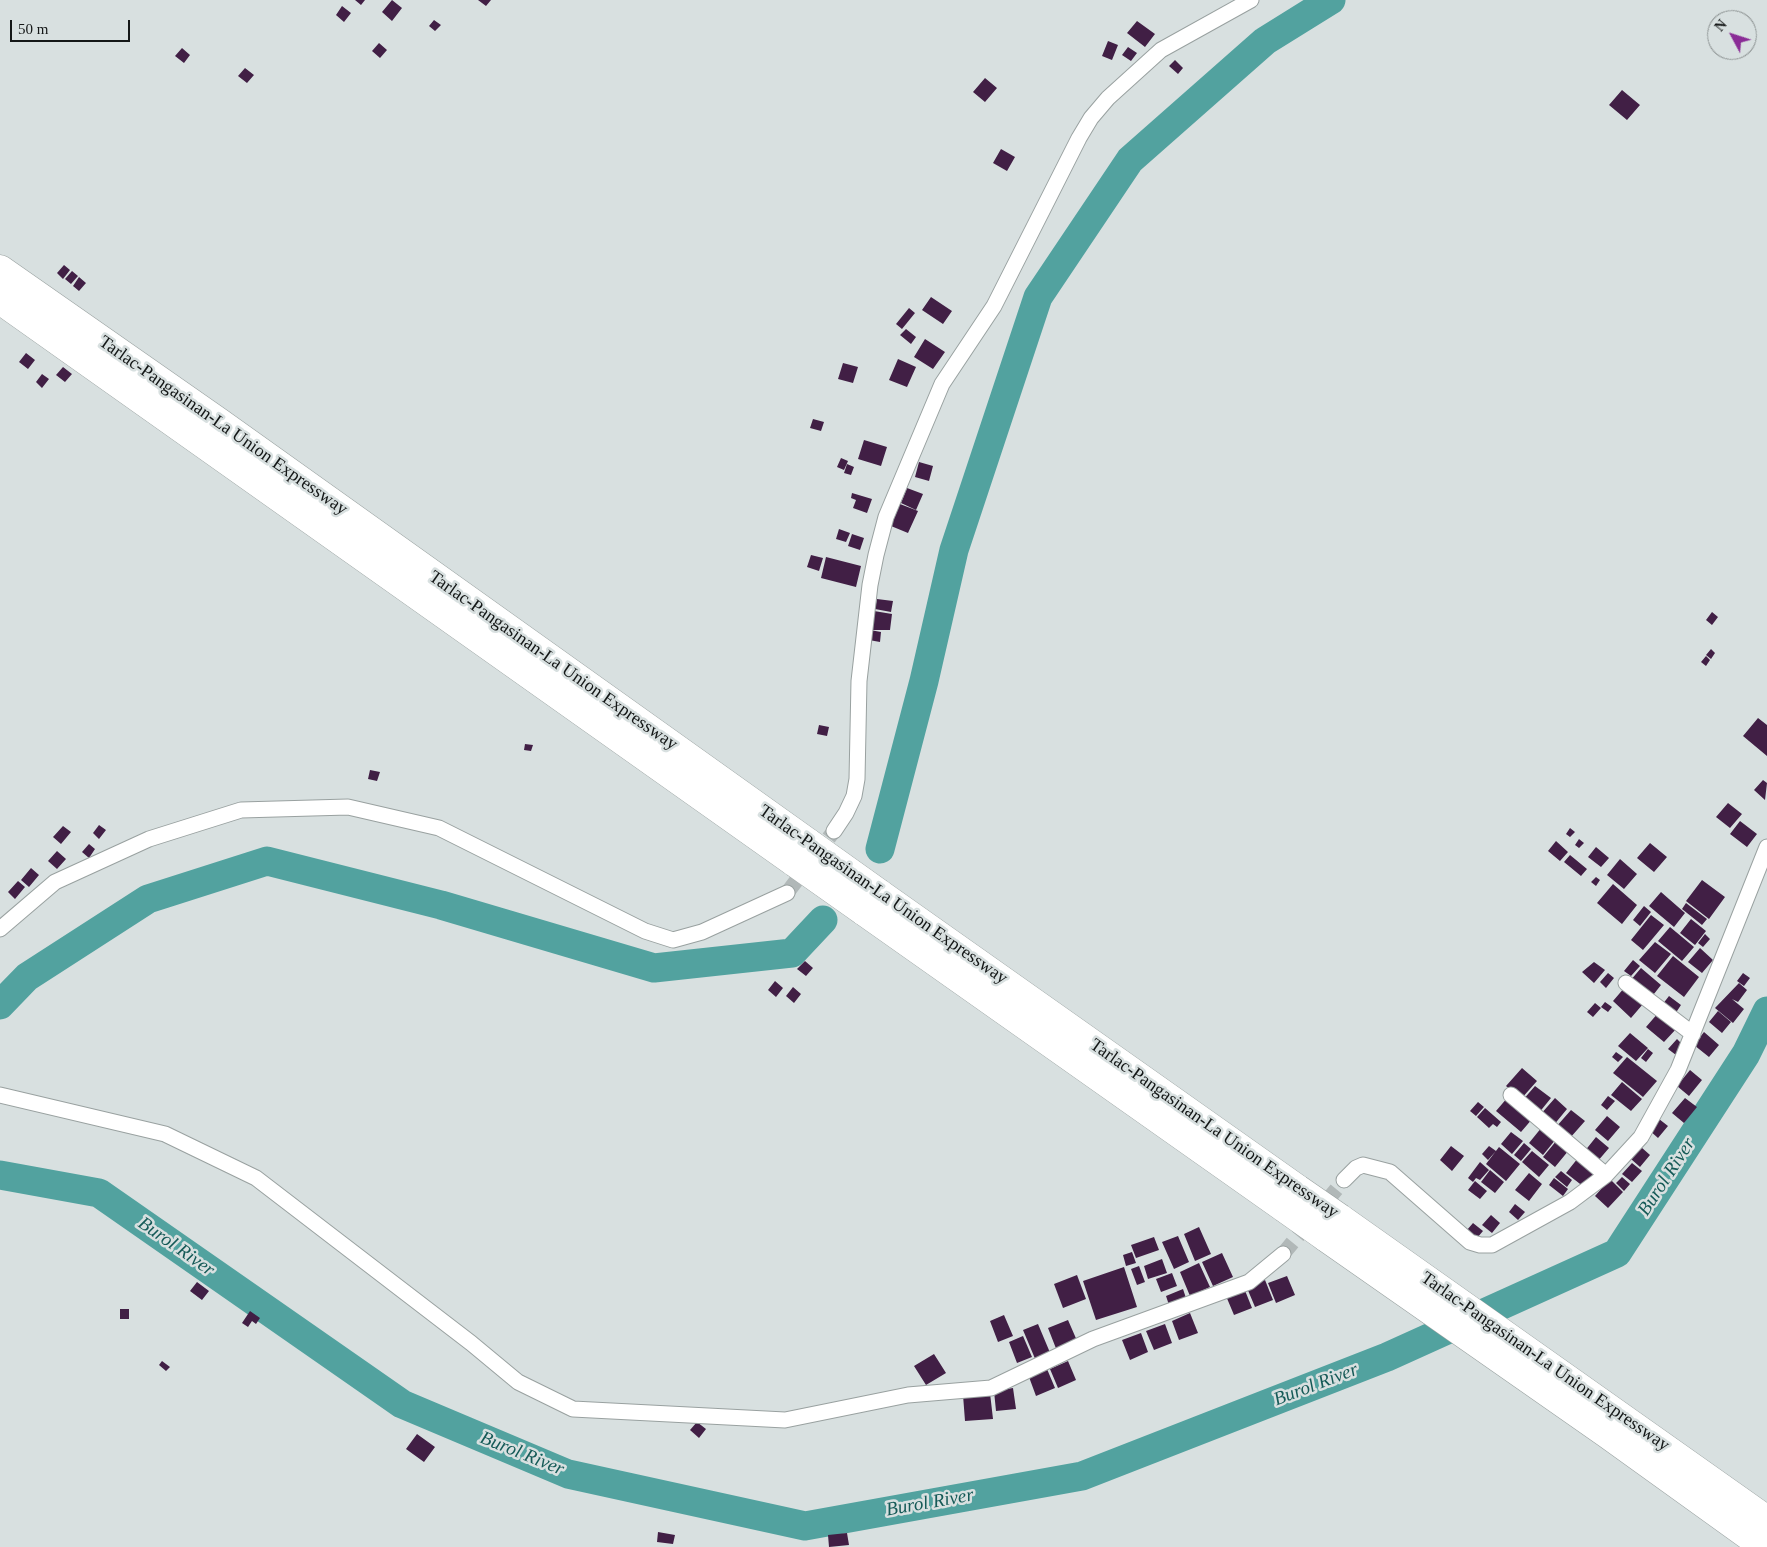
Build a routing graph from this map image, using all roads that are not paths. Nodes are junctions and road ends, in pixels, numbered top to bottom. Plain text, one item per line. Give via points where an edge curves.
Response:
1 (1252, 0) edge
2 (0, 269) edge
3 (0, 300) edge
4 (211, 432) junction
5 (525, 657) junction
6 (834, 831) tunnel mouth
7 (1767, 847) edge
8 (787, 893) tunnel mouth
9 (0, 929) edge
10 (1626, 983) dead end
11 (1693, 1034) junction
12 (0, 1095) edge
13 (1511, 1095) dead end
14 (1606, 1175) junction
15 (1344, 1180) tunnel mouth
16 (1283, 1254) tunnel mouth
17 (1760, 1530) edge

1 - 6 street via 1161,50 1108,98 1079,138 994,306 942,384 889,509 879,546 870,585 859,681 857,779 854,796
2 - 4 highway, Tarlac-Pangasinan-La Union Expressway
3 - 4 highway, Tarlac-Pangasinan-La Union Expressway
4 - 5 highway, Tarlac-Pangasinan-La Union Expressway via 292,474
4 - 5 highway, Tarlac-Pangasinan-La Union Expressway via 275,496
5 - 17 highway, Tarlac-Pangasinan-La Union Expressway, bridge
7 - 11 street
8 - 9 street via 702,932 673,940 645,931 440,828 348,807 241,810 149,839 55,882
10 - 11 street
11 - 14 street via 1646,1130
12 - 16 street via 165,1134 256,1178 518,1382 573,1409 785,1420 908,1395 991,1388 1093,1339 1249,1282
13 - 14 street
14 - 15 street via 1570,1202 1492,1245 1470,1242 1390,1172 1363,1165

